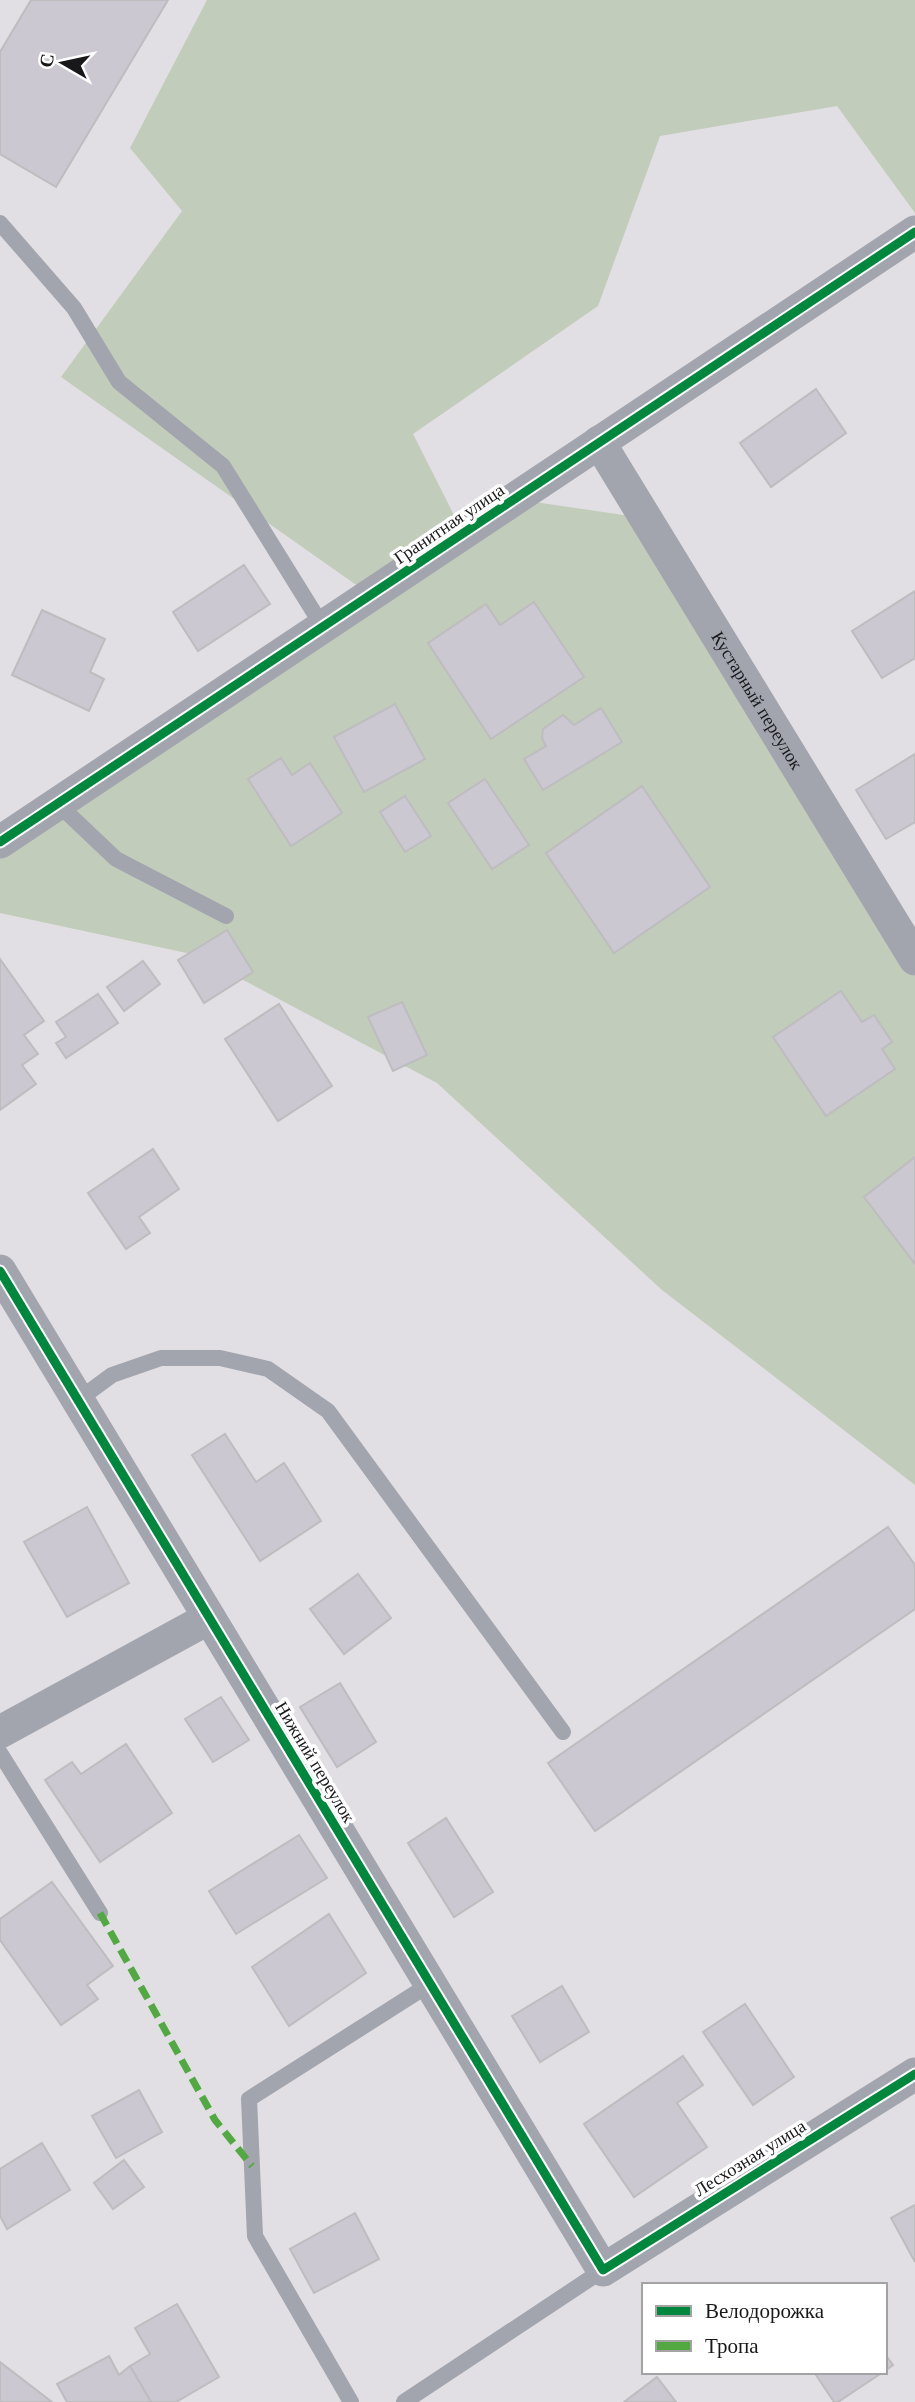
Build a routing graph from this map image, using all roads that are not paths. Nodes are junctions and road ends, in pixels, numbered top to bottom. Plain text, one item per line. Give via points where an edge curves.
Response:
1 (0, 223) edge
2 (915, 232) edge
3 (598, 442) junction
4 (323, 627) junction
5 (58, 804) junction
6 (3, 836) edge
7 (226, 916) dead end
8 (915, 959) edge
9 (0, 1271) edge
10 (78, 1400) junction
11 (209, 1618) junction
12 (0, 1732) edge
13 (563, 1732) dead end
14 (0, 1753) edge
15 (100, 1913) dead end
16 (430, 1984) junction
17 (915, 2074) edge
18 (603, 2270) junction
19 (351, 2402) edge
20 (404, 2402) edge

1 - 4 lane via 74,308 119,382 223,466
2 - 3 street, Гранитная улица
3 - 4 street, Гранитная улица
3 - 8 street, Кустарный переулок
4 - 5 street, Гранитная улица
5 - 6 street, Гранитная улица
5 - 7 lane via 116,859
9 - 10 street, Нижний переулок
10 - 11 street, Нижний переулок
10 - 13 lane via 112,1376 161,1357 220,1358 268,1369 328,1411
11 - 12 street
11 - 16 street, Нижний переулок
14 - 15 lane
16 - 18 street, Нижний переулок
16 - 19 lane via 249,2099 255,2236
17 - 18 street, Лесхозная улица
18 - 20 lane

